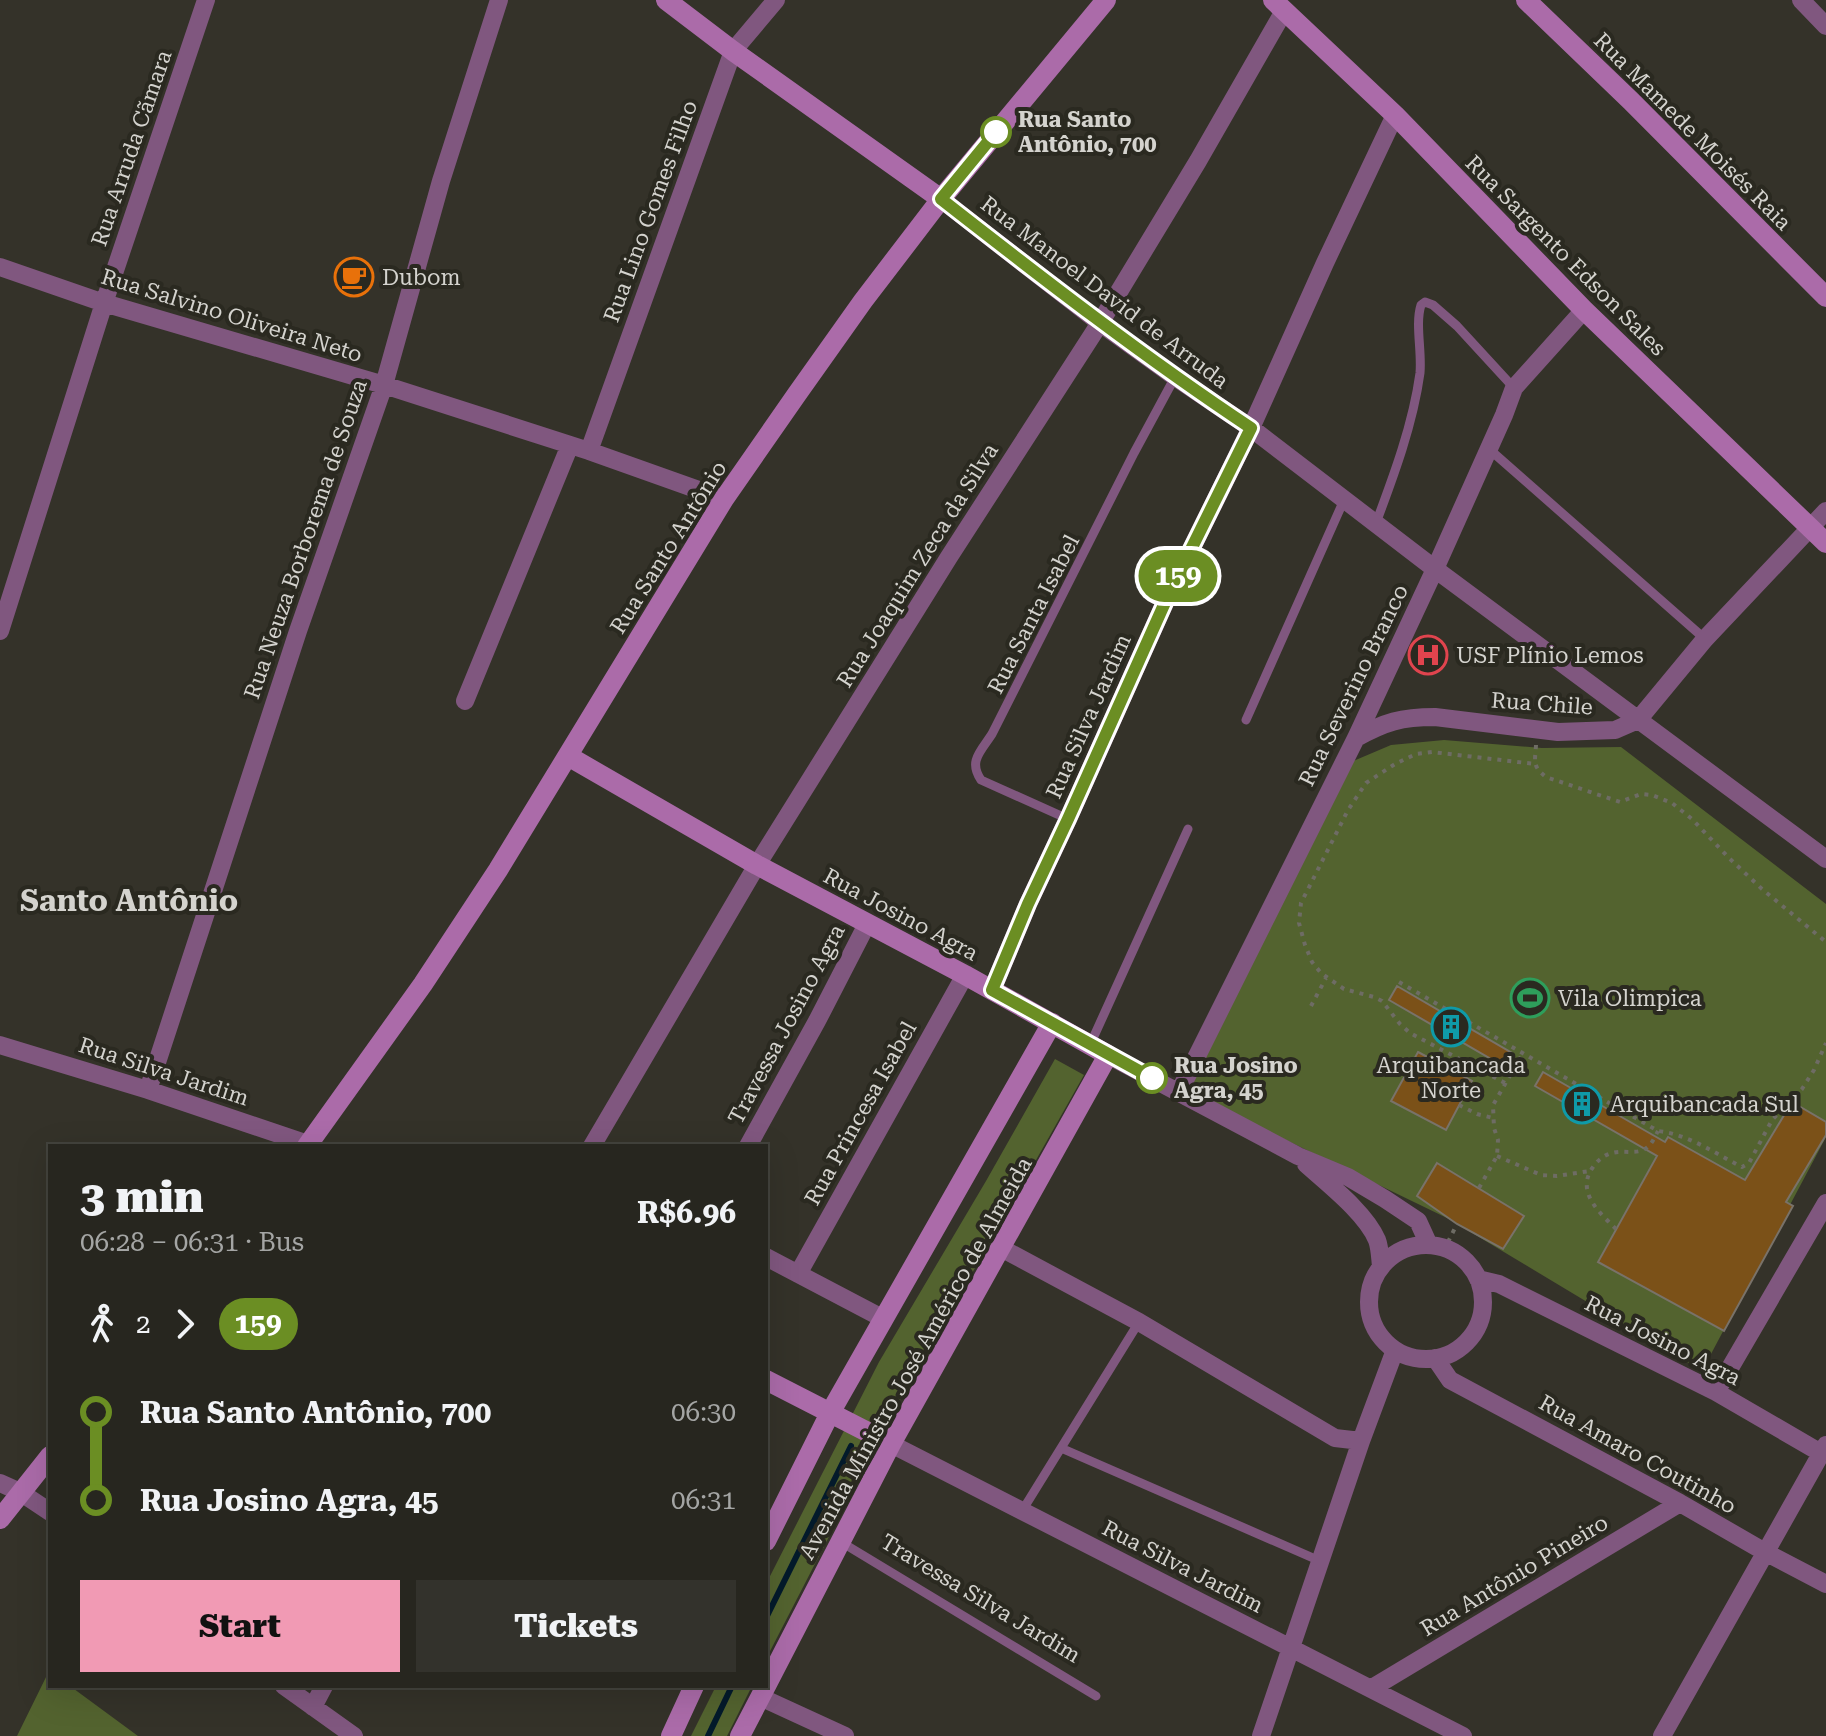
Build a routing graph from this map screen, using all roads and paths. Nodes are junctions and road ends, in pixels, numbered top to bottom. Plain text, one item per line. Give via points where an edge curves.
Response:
1 (206, 0) edge
2 (499, 0) edge
3 (666, 0) edge
4 (776, 0) edge
5 (1106, 0) edge
6 (1526, 0) edge
7 (1801, 0) edge
8 (1278, 5) edge
9 (1826, 26) edge
10 (733, 51) junction
11 (1395, 115) junction
12 (941, 199) junction
13 (0, 267) edge
14 (1822, 285) edge
15 (104, 303) junction
16 (1584, 310) junction
17 (1100, 323) junction
18 (1175, 377) junction
19 (384, 385) junction
20 (1514, 388) junction
21 (1251, 428) junction
22 (570, 445) junction
23 (1489, 449) junction
24 (589, 451) junction
25 (724, 499) junction
26 (1344, 500) junction
27 (1826, 511) edge
28 (1376, 523) junction
29 (1810, 527) junction
30 (1826, 543) edge
31 (1435, 569) junction
32 (0, 631) edge
33 (1705, 639) junction
34 (465, 701) dead end
35 (1246, 720) dead end
36 (1638, 720) junction
37 (1536, 730) junction
38 (1356, 738) junction
39 (568, 756) junction
40 (1535, 764) junction
41 (1068, 819) junction
42 (1188, 829) dead end
43 (1826, 859) edge
44 (757, 865) junction
45 (867, 924) junction
46 (1826, 942) edge
47 (965, 975) junction
48 (1326, 978) junction
49 (1399, 982) dead end
50 (992, 990) junction
51 (1311, 1006) dead end
52 (1052, 1023) junction
53 (1826, 1043) edge
54 (0, 1045) edge
55 (1090, 1045) junction
56 (1523, 1053) junction
57 (1108, 1055) junction
58 (1505, 1083) junction
59 (148, 1090) junction
60 (1179, 1092) junction
61 (1459, 1105) dead end
62 (1493, 1118) junction
63 (1658, 1131) junction
64 (306, 1144) edge
65 (310, 1144) edge
66 (593, 1144) edge
67 (749, 1144) edge
68 (1298, 1156) junction
69 (1497, 1156) junction
70 (1590, 1171) junction
71 (1479, 1188) dead end
72 (1826, 1203) edge
73 (1457, 1224) dead end
74 (1616, 1229) dead end
75 (1437, 1246) junction
76 (1001, 1248) junction
77 (768, 1258) edge
78 (1381, 1266) junction
79 (798, 1274) junction
80 (1478, 1279) junction
81 (884, 1319) junction
82 (1139, 1322) junction
83 (1395, 1350) junction
84 (1435, 1358) junction
85 (768, 1381) edge
86 (1716, 1392) junction
87 (834, 1415) junction
88 (886, 1441) junction
89 (1361, 1441) junction
90 (1061, 1448) junction
91 (1824, 1449) edge
92 (48, 1458) edge
93 (0, 1483) edge
94 (20, 1492) junction
95 (1680, 1503) junction
96 (48, 1511) edge
97 (1022, 1511) junction
98 (0, 1519) edge
99 (768, 1533) edge
100 (841, 1542) junction
101 (1765, 1552) junction
102 (1320, 1561) junction
103 (1826, 1584) edge
104 (1290, 1648) junction
105 (768, 1682) edge
106 (287, 1688) edge
107 (323, 1688) edge
108 (693, 1688) edge
109 (1372, 1688) junction
110 (764, 1690) edge
111 (1096, 1696) dead end
112 (313, 1707) junction
113 (354, 1736) edge
114 (671, 1736) edge
115 (740, 1736) edge
116 (845, 1736) edge
117 (1261, 1736) edge
118 (1463, 1736) edge
119 (1662, 1736) edge

1 - 15 street, Rua Arruda Cãmara
2 - 19 street, Rua Neuza Borborema de Souza
3 - 10 main road, Rua Manoel David de Arruda
4 - 10 street, Rua Lino Gomes Filho
5 - 12 main road, Rua Santo Antônio
6 - 14 main road, Rua Mamede Moisés Raia
7 - 9 street
8 - 11 main road, Rua Sargento Edson Sales
8 - 17 street, Rua Joaquim Zeca da Silva via 1198,161
10 - 12 main road, Rua Manoel David de Arruda
10 - 24 street, Rua Lino Gomes Filho
11 - 16 main road, Rua Sargento Edson Sales
11 - 21 street, Rua Silva Jardim
12 - 17 street, Rua Manoel David de Arruda
12 - 25 main road, Rua Santo Antônio
13 - 15 street, Rua Salvino Oliveira Neto
15 - 19 street, Rua Salvino Oliveira Neto
15 - 32 street, Rua Arruda Cãmara
16 - 20 street, Rua Severino Branco
16 - 29 main road, Rua Sargento Edson Sales
17 - 18 street, Rua Manoel David de Arruda
17 - 44 street, Rua Joaquim Zeca da Silva
18 - 21 street, Rua Manoel David de Arruda
18 - 41 lane, Rua Santa Isabel via 974,762 981,780
19 - 22 street, Rua Salvino Oliveira Neto
19 - 59 street, Rua Neuza Borborema de Souza
20 - 23 street, Rua Severino Branco
20 - 28 lane via 1457,326 1433,305 1421,305 1414,404
21 - 26 street, Rua Manoel David de Arruda
21 - 41 street, Rua Silva Jardim via 1167,598
22 - 24 street, Rua Salvino Oliveira Neto
22 - 34 street
23 - 31 street, Rua Severino Branco
23 - 33 lane
24 - 25 street, Rua Salvino Oliveira Neto
25 - 39 main road, Rua Santo Antônio
26 - 28 street, Rua Manoel David de Arruda
26 - 35 lane
27 - 29 street
28 - 31 street, Rua Manoel David de Arruda
29 - 30 main road, Rua Sargento Edson Sales
29 - 33 street
31 - 36 street, Rua Manoel David de Arruda
31 - 38 street, Rua Severino Branco
33 - 36 street
36 - 37 street, Rua Chile via 1615,730
36 - 43 street, Rua Manoel David de Arruda
37 - 38 street, Rua Chile via 1415,717
37 - 40 path
38 - 60 street, Rua Severino Branco
39 - 44 main road, Rua Josino Agra
39 - 65 main road, Rua Santo Antônio via 423,984
40 - 46 path via 1546,777 1620,802 1641,794 1672,803
40 - 48 path via 1432,752 1405,759 1366,783 1301,903 1305,945
41 - 50 street, Rua Silva Jardim
42 - 55 lane
44 - 45 main road, Rua Josino Agra
44 - 66 street, Rua Joaquim Zeca da Silva
45 - 47 main road, Rua Josino Agra
45 - 67 street, Travessa Josino Agra
47 - 50 main road, Rua Josino Agra
47 - 79 street, Rua Princesa Isabel
48 - 51 path
48 - 58 path via 1382,1001 1410,1033
49 - 56 path
50 - 52 main road, Rua Josino Agra
52 - 55 main road, Rua Josino Agra
52 - 81 main road, Avenida Ministro José Américo de Almeida
53 - 63 path via 1802,1089 1772,1120 1742,1167
54 - 59 street, Rua Silva Jardim
55 - 57 main road, Rua Josino Agra
56 - 58 path
56 - 63 path
57 - 60 street, Rua Josino Agra
57 - 76 main road, Avenida Ministro José Américo de Almeida
58 - 62 path via 1493,1105
59 - 64 street, Rua Silva Jardim
60 - 68 street, Rua Josino Agra
61 - 62 path
62 - 69 path
63 - 70 path via 1644,1150 1614,1152
68 - 75 street, Rua Josino Agra via 1348,1177 1404,1211
68 - 78 street, Rua Josino Agra via 1363,1219 1377,1240
69 - 70 path via 1541,1175
69 - 71 path
70 - 74 path via 1587,1195
72 - 86 street
73 - 75 path
75 - 78 street via 1413,1246
75 - 80 street via 1458,1254
76 - 82 street
76 - 88 main road, Avenida Ministro José Américo de Almeida
77 - 79 street
78 - 83 street via 1370,1292 1371,1321
79 - 81 street
80 - 84 street via 1483,1297 1474,1331 1463,1345
80 - 86 street, Rua Josino Agra via 1499,1284
81 - 87 main road, Avenida Ministro José Américo de Almeida
82 - 89 street via 1335,1438
82 - 90 lane
83 - 84 street
83 - 89 street
84 - 95 street, Rua Amaro Coutinho via 1450,1380
85 - 87 main road
86 - 91 street, Rua Josino Agra
87 - 88 main road
87 - 99 main road, Avenida Ministro José Américo de Almeida
88 - 97 street, Rua Silva Jardim
88 - 100 main road, Avenida Ministro José Américo de Almeida
89 - 102 street
90 - 97 lane
90 - 102 lane
91 - 101 street
92 - 94 main road
93 - 94 street
94 - 96 street
94 - 98 main road
95 - 101 street, Rua Amaro Coutinho
95 - 109 street, Rua Antônio Pineiro
97 - 104 street, Rua Silva Jardim
100 - 105 main road, Avenida Ministro José Américo de Almeida
100 - 111 lane, Travessa Silva Jardim
101 - 103 street, Rua Amaro Coutinho
101 - 119 street
102 - 104 street
104 - 109 street, Rua Silva Jardim
104 - 117 street
106 - 112 street
107 - 112 street
108 - 114 main road
109 - 118 street, Rua Silva Jardim
110 - 115 main road, Avenida Ministro José Américo de Almeida
110 - 116 street
112 - 113 street

